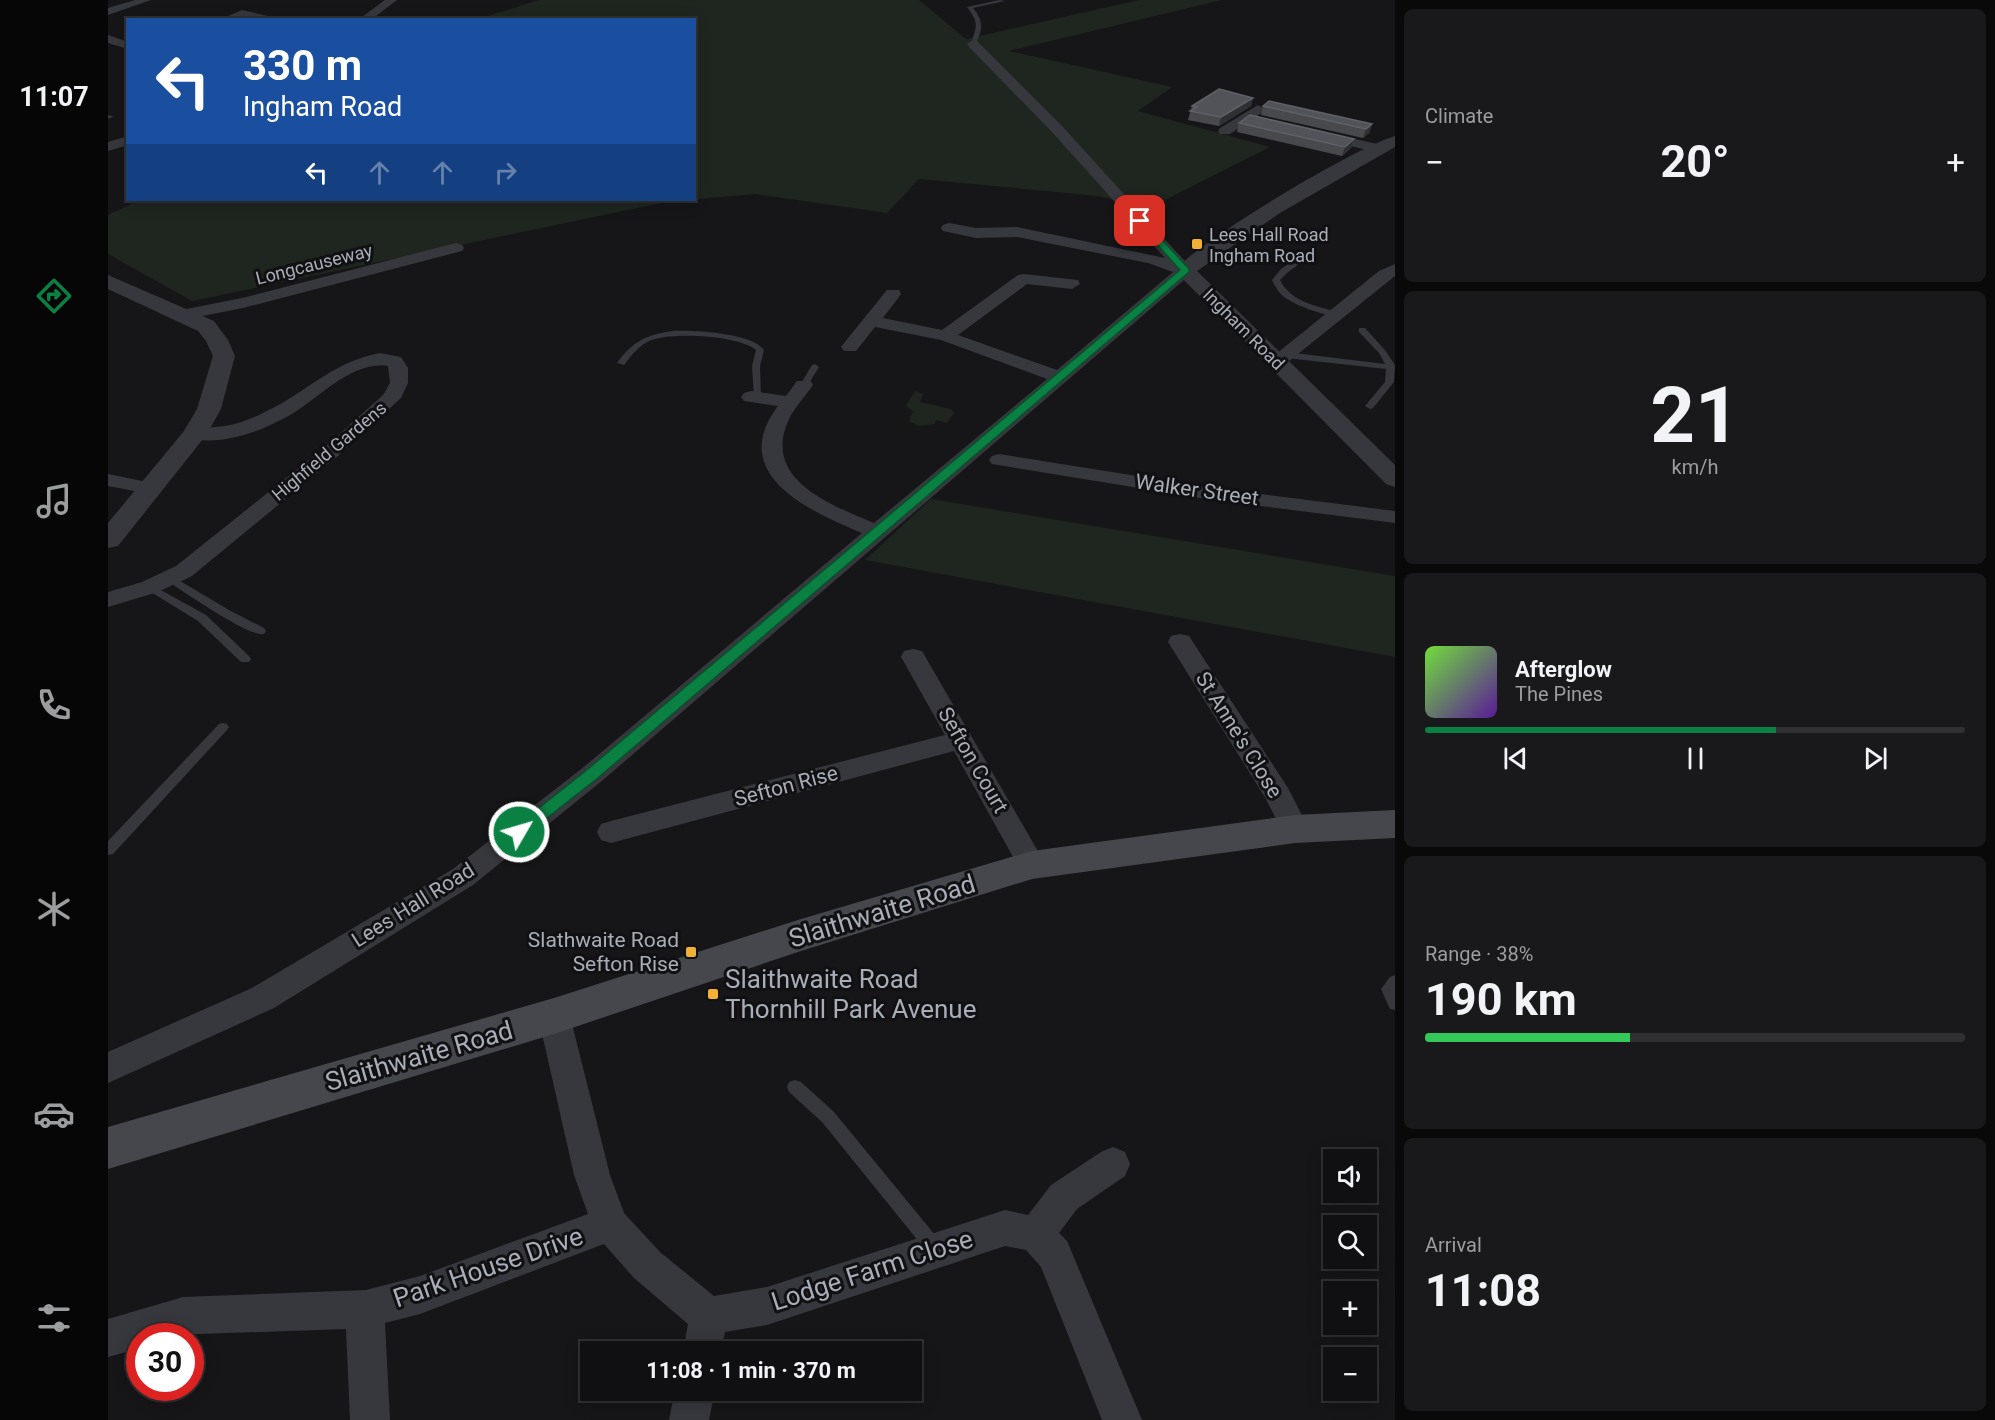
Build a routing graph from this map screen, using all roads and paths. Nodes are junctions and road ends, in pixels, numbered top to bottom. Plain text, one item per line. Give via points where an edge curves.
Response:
1 (146, 0) edge
2 (392, 0) edge
3 (1002, 1) edge
4 (108, 12) edge
5 (234, 16) dead end
6 (263, 18) edge
7 (366, 18) edge
8 (108, 39) edge
9 (973, 44) joint
10 (126, 45) edge
11 (1258, 109) dead end
12 (1245, 118) junction
13 (1267, 123) edge
14 (1300, 130) edge
15 (1225, 132) edge
16 (126, 141) edge
17 (1390, 143) edge
18 (108, 147) edge
19 (949, 228) dead end
20 (456, 248) dead end
21 (1311, 252) dead end
22 (1395, 269) edge
23 (1185, 271) junction
24 (108, 281) edge
25 (1072, 284) dead end
26 (893, 294) dead end
27 (1335, 314) junction
28 (182, 315) junction
29 (871, 321) junction
30 (1362, 330) dead end
31 (945, 336) junction
32 (850, 347) dead end
33 (1281, 358) junction
34 (621, 363) dead end
35 (815, 367) dead end
36 (1393, 367) junction
37 (1060, 377) junction
38 (804, 385) joint
39 (755, 397) joint
40 (789, 402) junction
41 (1370, 406) dead end
42 (195, 434) junction
43 (999, 460) dead end
44 (1395, 478) edge
45 (108, 480) edge
46 (150, 488) junction
47 (1395, 517) edge
48 (877, 532) junction
49 (108, 540) edge
50 (170, 578) junction
51 (150, 587) junction
52 (108, 600) edge
53 (260, 630) dead end
54 (1180, 642) dead end
55 (913, 657) dead end
56 (244, 659) dead end
57 (223, 727) dead end
58 (962, 740) junction
59 (1395, 824) edge
60 (1294, 829) junction
61 (611, 832) dead end
62 (108, 850) edge
63 (1032, 865) junction
64 (1395, 981) edge
65 (1395, 1004) edge
66 (554, 1016) junction
67 (108, 1068) edge
68 (795, 1087) dead end
69 (108, 1148) edge
70 (1113, 1164) dead end
71 (610, 1224) junction
72 (1036, 1234) junction
73 (936, 1250) junction
74 (366, 1309) junction
75 (709, 1316) junction
76 (108, 1338) edge
77 (704, 1341) edge
78 (693, 1401) edge
79 (370, 1420) edge
80 (689, 1420) edge
81 (1122, 1420) edge

1 - 4 street
2 - 7 street
3 - 9 lane via 970,7 979,18 979,32
5 - 6 street via 242,13
8 - 10 street
9 - 23 street, Ingham Road via 1066,138
11 - 12 street
12 - 13 street
12 - 15 street
14 - 17 street
16 - 18 street
17 - 23 street, Lees Hall Road via 1211,249
19 - 23 street via 976,233 1017,232 1118,251
20 - 28 street, Longcauseway
21 - 27 lane via 1276,280 1280,291
22 - 27 street
23 - 33 street, Ingham Road
23 - 37 street, Lees Hall Road
24 - 28 street
25 - 31 street via 1024,279
26 - 29 street
27 - 33 street
28 - 42 street via 206,326 224,356 209,409
29 - 31 street
29 - 32 street
30 - 36 lane
31 - 37 street
33 - 36 lane
33 - 44 street, Ingham Road
34 - 39 lane via 633,348 662,335 679,333 747,342 760,350
35 - 38 lane
36 - 41 lane via 1391,379
37 - 48 street, Lees Hall Road
38 - 40 street
39 - 40 street
40 - 48 street via 770,444 779,474 811,502
42 - 46 street
42 - 50 street, Highfield Gardens via 216,435 277,415 358,363 387,358 395,361 399,369 399,383 391,398 323,459 184,571
43 - 47 street, Walker Street via 1206,493
45 - 46 street
46 - 49 street
48 - 67 street, Lees Hall Road via 594,773 463,877 263,998
50 - 51 street, Highfield Gardens
50 - 53 lane
51 - 52 street, Highfield Gardens
51 - 56 lane via 202,618
54 - 60 street, St Anne's Close via 1278,795
55 - 58 street, Sefton Court
57 - 62 lane
58 - 61 street, Sefton Rise
58 - 63 street, Sefton Court
59 - 60 main road, Slaithwaite Road
60 - 63 main road, Slaithwaite Road
63 - 66 main road, Slaithwaite Road
64 - 65 lane via 1388,989
66 - 69 main road, Slaithwaite Road
66 - 71 street via 592,1175
68 - 73 lane via 828,1117
70 - 72 street via 1064,1197
71 - 74 street, Park House Drive via 420,1295
71 - 75 street via 647,1265
72 - 73 street, Lodge Farm Close via 1005,1228
72 - 81 street via 1054,1254
73 - 75 street, Lodge Farm Close via 768,1306
74 - 76 street, Park House Drive via 183,1316
74 - 79 street, Park House Drive
75 - 77 street
78 - 80 street

